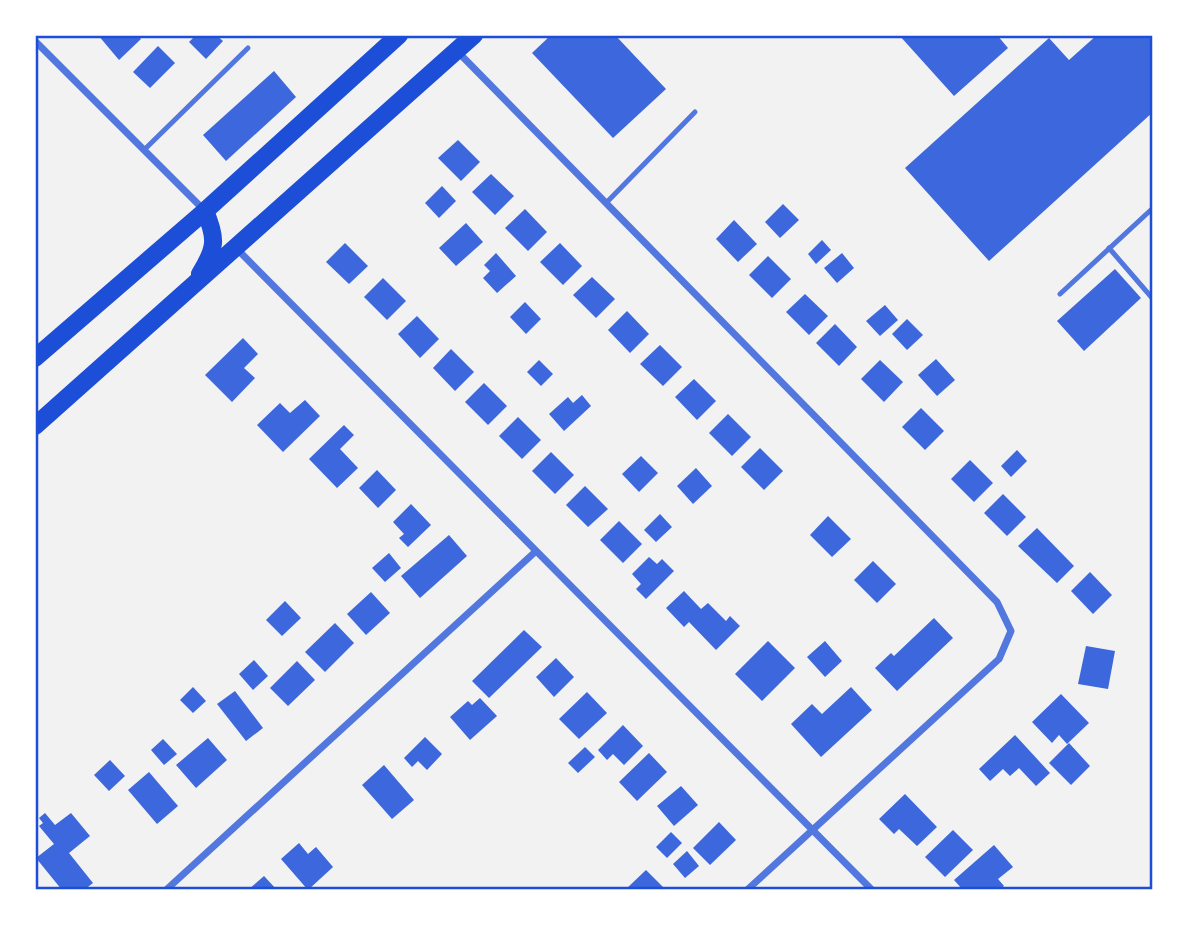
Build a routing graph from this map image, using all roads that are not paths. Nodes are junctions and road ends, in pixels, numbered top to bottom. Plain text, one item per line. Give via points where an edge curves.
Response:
1 (399, 35) edge
2 (474, 35) edge
3 (35, 41) edge
4 (454, 43) edge
5 (248, 48) dead end
6 (695, 112) dead end
7 (144, 150) junction
8 (606, 203) junction
9 (1153, 208) edge
10 (205, 211) junction
11 (236, 248) junction
12 (1109, 248) junction
13 (191, 289) junction
14 (1060, 294) dead end
15 (1153, 299) edge
16 (35, 358) edge
17 (35, 426) edge
18 (535, 551) junction
19 (813, 830) junction
20 (166, 890) edge
21 (747, 890) edge
22 (872, 890) edge

1 - 10 main road
2 - 4 main road
3 - 7 street
4 - 8 street
4 - 11 main road
5 - 7 lane
6 - 8 lane
7 - 10 street
8 - 19 street via 997,602 1011,631 999,659
9 - 12 lane
10 - 13 main road via 214,239 212,254
10 - 16 main road
11 - 13 main road
11 - 18 street
12 - 14 lane
12 - 15 lane
13 - 17 main road
18 - 19 street
18 - 20 street
19 - 21 street
19 - 22 street

